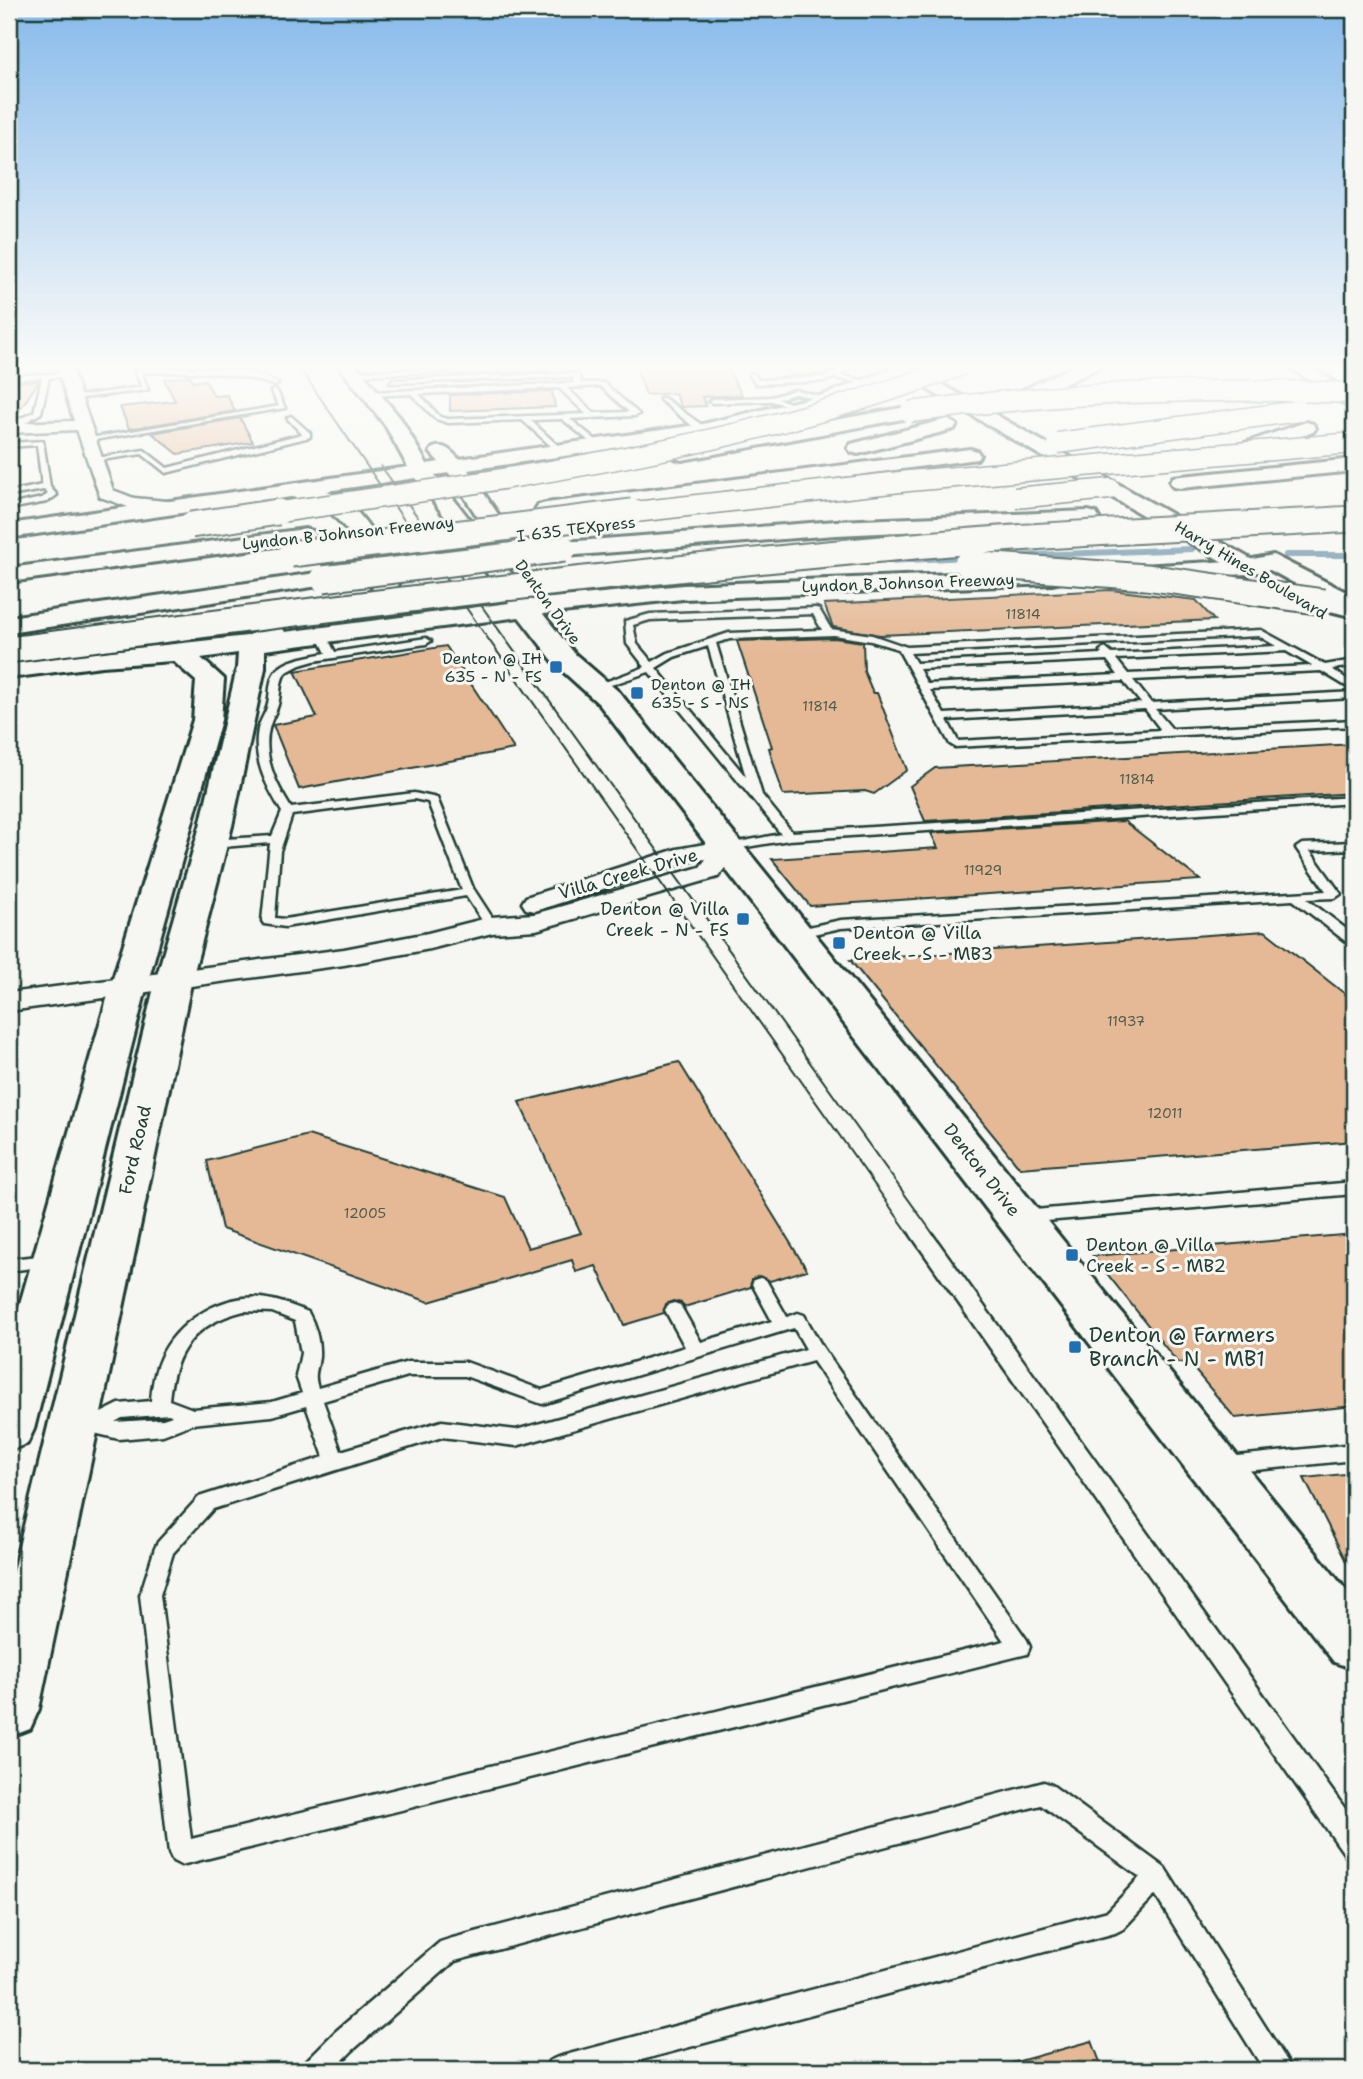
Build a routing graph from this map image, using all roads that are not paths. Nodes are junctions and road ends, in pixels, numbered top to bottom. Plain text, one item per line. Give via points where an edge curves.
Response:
1 (42, 461) edge
2 (95, 461) edge
3 (154, 461) edge
4 (205, 461) edge
5 (415, 461) edge
6 (448, 461) edge
7 (500, 461) edge
8 (599, 461) edge
9 (637, 461) edge
10 (800, 461) edge
11 (934, 461) edge
12 (1074, 461) edge
13 (1090, 461) edge
14 (1144, 461) edge
15 (1217, 461) edge
16 (1240, 461) edge
17 (1354, 465) edge
18 (455, 467) junction
19 (421, 471) junction
20 (1175, 476) junction
21 (46, 487) junction
22 (277, 491) junction
23 (106, 493) junction
24 (9, 494) edge
25 (531, 504) junction
26 (171, 506) junction
27 (9, 507) edge
28 (422, 516) dead end
29 (1354, 519) edge
30 (79, 520) junction
31 (383, 520) dead end
32 (191, 525) junction
33 (1354, 526) edge
34 (9, 531) edge
35 (295, 548) junction
36 (564, 549) junction
37 (9, 552) edge
38 (1273, 562) junction
39 (1248, 567) junction
40 (9, 575) edge
41 (9, 592) edge
42 (9, 603) edge
43 (536, 606) junction
44 (1354, 607) edge
45 (9, 625) edge
46 (1354, 631) edge
47 (828, 632) junction
48 (315, 636) junction
49 (426, 641) dead end
50 (1098, 641) junction
51 (711, 642) junction
52 (1289, 648) junction
53 (904, 650) junction
54 (9, 652) edge
55 (178, 653) junction
56 (252, 656) junction
57 (1110, 657) junction
58 (102, 658) junction
59 (1354, 663) edge
60 (913, 666) junction
61 (650, 667) junction
62 (1323, 667) junction
63 (9, 670) edge
64 (1126, 677) junction
65 (924, 687) junction
66 (1354, 688) edge
67 (606, 691) junction
68 (1354, 695) edge
69 (1148, 706) junction
70 (941, 717) junction
71 (1354, 723) edge
72 (1169, 733) junction
73 (248, 735) junction
74 (200, 743) junction
75 (759, 800) junction
76 (1354, 800) edge
77 (288, 812) junction
78 (789, 836) junction
79 (279, 839) junction
80 (211, 844) junction
81 (1354, 845) edge
82 (727, 848) junction
83 (469, 892) junction
84 (1295, 896) junction
85 (491, 925) junction
86 (795, 934) junction
87 (1354, 941) edge
88 (152, 982) junction
89 (9, 1002) edge
90 (1354, 1188) edge
91 (1018, 1217) junction
92 (32, 1263) edge
93 (760, 1284) dead end
94 (674, 1310) dead end
95 (783, 1325) junction
96 (697, 1352) junction
97 (817, 1353) junction
98 (312, 1397) junction
99 (159, 1408) junction
100 (192, 1417) junction
101 (83, 1426) junction
102 (9, 1431) edge
103 (1354, 1452) edge
104 (335, 1461) junction
105 (1215, 1466) junction
106 (1354, 1643) edge
107 (11, 1691) edge
108 (1157, 1876) junction
109 (315, 2070) edge
110 (558, 2070) edge
111 (1278, 2070) edge

1 - 21 lane
2 - 23 street
3 - 4 lane via 166,471
5 - 19 main road, Denton Drive
6 - 18 main road, Denton Drive
7 - 18 main road
8 - 32 main road, bridge
9 - 32 main road, bridge via 509,484
10 - 25 main road, bridge
11 - 25 main road, Lyndon B Johnson Freeway via 620,501
12 - 39 main road, Harry Hines Boulevard
13 - 38 main road, Harry Hines Boulevard
14 - 35 main road, I 635 TEXpress, bridge via 923,480
15 - 20 main road
16 - 35 main road, I 635 TEXpress via 933,488 561,530
17 - 20 main road
18 - 19 main road
18 - 43 main road, Denton Drive
19 - 22 main road
19 - 43 main road, Denton Drive
20 - 36 main road, bridge
21 - 24 lane
21 - 27 lane via 53,495
22 - 26 main road
22 - 48 main road via 329,498 358,528 390,578 382,596
23 - 26 street via 120,500
23 - 30 street via 96,509
25 - 28 main road
25 - 35 main road, Lyndon B Johnson Freeway
26 - 30 main road
29 - 54 main road, bridge via 963,542 754,562 308,610
30 - 34 main road
31 - 35 main road
32 - 37 main road
33 - 36 main road via 1088,518 836,527
35 - 40 main road, Lyndon B Johnson Freeway
35 - 41 main road, I 635 TEXpress
35 - 42 main road, I 635 TEXpress
36 - 45 main road, bridge
38 - 39 main road, Lyndon B Johnson Freeway
38 - 44 main road, Harry Hines Boulevard
39 - 43 main road, Lyndon B Johnson Freeway via 683,592
39 - 46 main road, Harry Hines Boulevard
43 - 48 main road, Lyndon B Johnson Freeway
43 - 67 main road, Denton Drive via 566,660
44 - 54 main road, bridge via 1201,582 1046,567 869,566 670,580
47 - 51 lane via 729,636
47 - 53 lane via 872,638
47 - 61 lane via 816,611 650,617 628,623 632,644
48 - 49 lane
48 - 56 main road
48 - 58 main road via 148,645
48 - 73 lane via 278,674
50 - 52 lane via 1262,633
50 - 53 lane
50 - 57 lane
51 - 61 lane
51 - 75 lane
52 - 57 lane
52 - 62 lane
53 - 60 lane
55 - 56 main road
55 - 58 main road
55 - 74 main road, Ford Road via 210,679
56 - 73 main road, Ford Road
57 - 60 lane
57 - 64 lane
58 - 63 main road
59 - 62 lane
60 - 65 lane
61 - 67 lane
61 - 75 lane
62 - 64 lane
62 - 66 lane
64 - 65 lane
64 - 69 lane
65 - 70 lane
67 - 82 main road, Denton Drive
68 - 69 lane
69 - 70 lane
69 - 72 lane
70 - 72 lane via 956,744
71 - 72 lane
73 - 74 street
73 - 77 lane
73 - 80 main road, Ford Road
74 - 88 main road, Ford Road
75 - 78 lane
76 - 78 lane
77 - 79 lane
77 - 83 lane via 414,796 433,800
78 - 82 lane
79 - 80 lane
79 - 83 lane via 268,921 285,923
80 - 88 main road, Ford Road
81 - 84 lane via 1302,848 1335,894
82 - 85 street, Villa Creek Drive via 709,872 536,922
82 - 86 main road, Denton Drive
83 - 85 lane
84 - 86 lane via 841,924
84 - 87 lane
85 - 88 street, Villa Creek Drive via 344,957
86 - 91 main road, Denton Drive
88 - 89 street, Villa Creek Drive
88 - 92 main road, Ford Road
88 - 101 main road, Ford Road
90 - 91 lane
91 - 105 main road, Denton Drive
92 - 102 main road, Ford Road
93 - 95 lane
94 - 96 lane
95 - 96 lane
95 - 97 lane via 798,1320
96 - 98 lane via 542,1396 466,1369 408,1369
97 - 104 lane via 516,1438 442,1429
97 - 104 lane via 1020,1647 181,1853 150,1595 165,1548 206,1503
98 - 99 lane via 305,1376 311,1343 302,1317 269,1305 239,1307 213,1315 189,1331 172,1351
98 - 100 lane via 272,1409
98 - 104 lane
99 - 100 lane via 170,1407
99 - 101 lane via 119,1411
100 - 101 lane via 163,1427 119,1431
101 - 102 main road
101 - 107 main road, Ford Road
103 - 105 lane
105 - 106 main road, Denton Drive via 1329,1594
108 - 109 lane via 1044,1793 449,1951
108 - 110 lane via 1115,1921
108 - 111 lane

